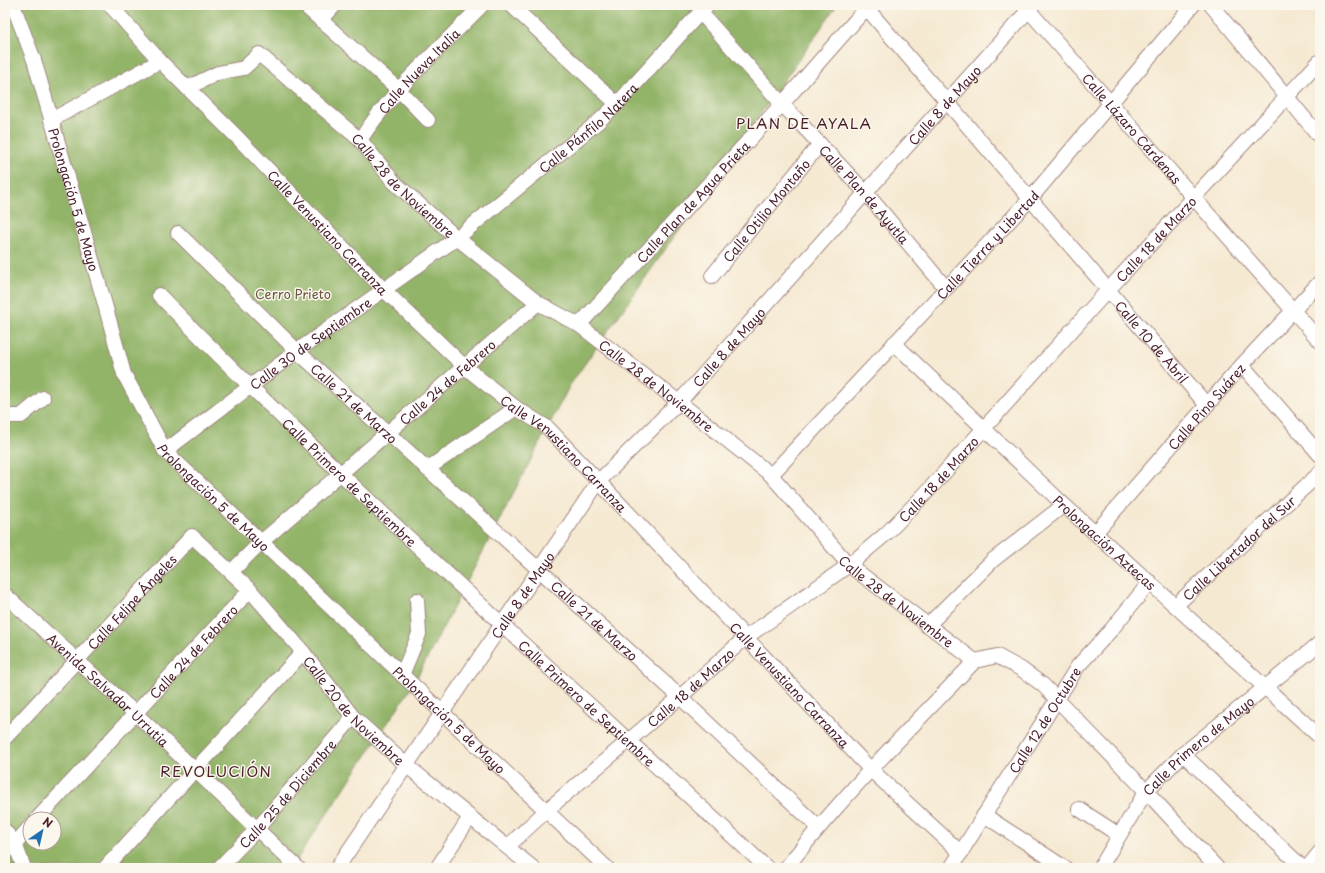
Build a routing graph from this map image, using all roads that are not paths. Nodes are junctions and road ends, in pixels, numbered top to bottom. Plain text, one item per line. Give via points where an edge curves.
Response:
1 (12, 5) edge
2 (110, 5) edge
3 (304, 5) edge
4 (335, 5) edge
5 (482, 5) edge
6 (511, 5) edge
7 (1192, 5) edge
8 (1211, 5) edge
9 (867, 6) edge
10 (1029, 7) edge
11 (704, 9) edge
12 (322, 19) junction
13 (1320, 60) edge
14 (160, 61) junction
15 (187, 88) junction
16 (399, 90) junction
17 (1286, 96) junction
18 (946, 101) junction
19 (1109, 103) junction
20 (617, 104) junction
21 (782, 104) junction
22 (51, 120) junction
23 (428, 120) dead end
24 (1320, 137) edge
25 (360, 140) junction
26 (820, 144) junction
27 (866, 193) junction
28 (1030, 199) junction
29 (1193, 199) junction
30 (178, 233) dead end
31 (457, 238) junction
32 (712, 276) dead end
33 (1320, 282) edge
34 (946, 288) junction
35 (384, 290) junction
36 (1108, 290) junction
37 (159, 295) dead end
38 (538, 304) junction
39 (1293, 310) junction
40 (579, 325) junction
41 (1320, 341) edge
42 (894, 343) junction
43 (297, 351) junction
44 (1242, 364) junction
45 (466, 367) junction
46 (250, 388) junction
47 (43, 398) dead end
48 (679, 402) junction
49 (1206, 404) junction
50 (516, 408) junction
51 (5, 416) edge
52 (983, 428) junction
53 (387, 434) junction
54 (165, 451) junction
55 (1320, 455) edge
56 (427, 469) junction
57 (1320, 473) edge
58 (340, 474) junction
59 (771, 475) junction
60 (599, 481) junction
61 (1064, 505) junction
62 (1096, 532) junction
63 (192, 536) joint
64 (260, 543) junction
65 (848, 565) junction
66 (539, 569) junction
67 (231, 572) junction
68 (1150, 582) junction
69 (250, 590) junction
70 (5, 595) edge
71 (417, 600) dead end
72 (1176, 605) junction
73 (501, 624) junction
74 (927, 626) junction
75 (745, 638) junction
76 (1320, 643) edge
77 (303, 652) junction
78 (78, 661) junction
79 (975, 661) junction
80 (402, 675) junction
81 (1264, 686) junction
82 (680, 697) junction
83 (1056, 700) junction
84 (441, 712) junction
85 (135, 713) junction
86 (353, 717) junction
87 (1320, 737) edge
88 (5, 738) edge
89 (629, 740) junction
90 (1182, 754) junction
91 (406, 764) junction
92 (870, 769) junction
93 (195, 770) junction
94 (1146, 791) junction
95 (1079, 809) dead end
96 (547, 810) junction
97 (44, 811) edge
98 (984, 815) junction
99 (470, 818) junction
100 (818, 827) junction
101 (257, 829) junction
102 (5, 831) edge
103 (1119, 834) junction
104 (22, 836) edge
105 (15, 844) junction
106 (507, 847) junction
107 (1320, 852) edge
108 (961, 853) junction
109 (24, 868) edge
110 (105, 868) edge
111 (219, 868) edge
112 (298, 868) edge
113 (336, 868) edge
114 (437, 868) edge
115 (533, 868) edge
116 (607, 868) edge
117 (767, 868) edge
118 (786, 868) edge
119 (952, 868) edge
120 (1065, 868) edge
121 (1100, 868) edge
122 (1217, 868) edge
123 (1303, 868) edge
124 (1307, 868) edge

1 - 22 street, Prolongación 5 de Mayo via 34,60
2 - 14 street, Calle Venustiano Carranza
3 - 12 street
4 - 12 street
5 - 16 street, Calle Nueva Italia
6 - 20 street
7 - 19 street, Calle Tierra y Libertad
8 - 17 street
9 - 18 street, Calle 10 de Abril
9 - 21 street, Calle Plan de Agua Prieta
10 - 18 street, Calle 8 de Mayo
10 - 19 street, Calle Lázaro Cárdenas
11 - 20 street, Calle Pánfilo Natera
11 - 21 street, Calle Plan de Ayutla
12 - 16 street
13 - 17 street, Calle 18 de Marzo
14 - 15 street, Calle Venustiano Carranza
14 - 22 street
15 - 25 street, Calle 28 de Noviembre via 218,74 244,68 259,54
15 - 35 street, Calle Venustiano Carranza
16 - 23 street
16 - 25 street, Calle Nueva Italia
17 - 24 street
17 - 29 street, Calle 18 de Marzo
18 - 27 street, Calle 8 de Mayo
18 - 28 street, Calle 10 de Abril
19 - 28 street, Calle Tierra y Libertad
19 - 29 street, Calle Lázaro Cárdenas
20 - 31 street, Calle Pánfilo Natera
21 - 26 street, Calle Plan de Ayutla
21 - 40 street, Calle Plan de Agua Prieta
22 - 54 street, Prolongación 5 de Mayo via 124,374
25 - 31 street, Calle 28 de Noviembre via 394,182
26 - 27 street, Calle Plan de Ayutla
26 - 32 street, Calle Otilio Montaño
27 - 34 street, Calle Plan de Ayutla
27 - 48 street, Calle 8 de Mayo
28 - 34 street, Calle Tierra y Libertad
28 - 36 street, Calle 10 de Abril
29 - 36 street, Calle 18 de Marzo
29 - 39 street, Calle Lázaro Cárdenas
30 - 43 street, Calle 21 de Marzo
31 - 35 street, Calle 30 de Septiembre
31 - 38 street, Calle 28 de Noviembre
33 - 39 street, Calle Pino Suárez
34 - 42 street, Calle Tierra y Libertad
35 - 43 street, Calle 30 de Septiembre
35 - 45 street, Calle Venustiano Carranza
36 - 49 street, Calle 10 de Abril
36 - 52 street, Calle 18 de Marzo
37 - 46 street, Calle Primero de Septiembre
38 - 40 street, Calle 28 de Noviembre
38 - 45 street, Calle 24 de Febrero
39 - 41 street, Calle Lázaro Cárdenas
39 - 44 street, Calle Pino Suárez
40 - 48 street, Calle 28 de Noviembre
42 - 52 street, Prolongación Aztecas
42 - 59 street, Calle Tierra y Libertad
43 - 46 street, Calle 30 de Septiembre
43 - 53 street, Calle 21 de Marzo
44 - 49 street, Calle Pino Suárez
44 - 55 street
45 - 50 street, Calle Venustiano Carranza
45 - 53 street, Calle 24 de Febrero
46 - 54 street, Calle 30 de Septiembre
46 - 58 street, Calle Primero de Septiembre
47 - 51 street via 21,416
48 - 59 street, Calle 28 de Noviembre
48 - 60 street, Calle 8 de Mayo
49 - 62 street, Calle Pino Suárez
50 - 56 street
50 - 60 street, Calle Venustiano Carranza via 548,428
52 - 61 street, Prolongación Aztecas
52 - 65 street, Calle 18 de Marzo via 887,533
53 - 56 street, Calle 21 de Marzo
53 - 58 street, Calle 24 de Febrero
54 - 64 street, Prolongación 5 de Mayo
56 - 66 street, Calle 21 de Marzo
57 - 72 street, Calle Libertador del Sur
58 - 64 street, Calle 24 de Febrero
58 - 73 street, Calle Primero de Septiembre
59 - 65 street, Calle 28 de Noviembre
60 - 66 street, Calle 8 de Mayo
60 - 75 street, Calle Venustiano Carranza
61 - 62 street, Prolongación Aztecas
61 - 74 street via 993,560
62 - 68 street, Prolongación Aztecas
63 - 67 street, Calle 20 de Noviembre
63 - 78 street, Calle Felipe Ángeles
64 - 67 street, Calle 24 de Febrero
64 - 80 street, Prolongación 5 de Mayo
65 - 74 street, Calle 28 de Noviembre
65 - 75 street, Calle 18 de Marzo
66 - 73 street, Calle 8 de Mayo
66 - 82 street, Calle 21 de Marzo
67 - 69 street, Calle 20 de Noviembre
68 - 72 street, Prolongación Aztecas
68 - 83 street, Calle 12 de Octubre via 1078,666
69 - 77 street, Calle 20 de Noviembre
69 - 85 street, Calle 24 de Febrero
70 - 78 street, Avenida Salvador Urrutia
71 - 80 street via 419,634
72 - 81 street, Prolongación Aztecas
73 - 84 street, Calle 8 de Mayo
73 - 89 street, Calle Primero de Septiembre
74 - 79 street, Calle 28 de Noviembre
75 - 82 street, Calle 18 de Marzo
75 - 92 street, Calle Venustiano Carranza
76 - 81 street, Calle Primero de Mayo
77 - 86 street, Calle 20 de Noviembre
77 - 93 street
78 - 85 street, Avenida Salvador Urrutia
78 - 88 street, Calle Felipe Ángeles
79 - 83 street via 998,656 1021,669
79 - 92 street
80 - 84 street, Prolongación 5 de Mayo
81 - 87 street, Prolongación Aztecas
81 - 90 street, Calle Primero de Mayo
82 - 89 street, Calle 18 de Marzo
82 - 100 street, Calle 21 de Marzo
83 - 94 street
83 - 98 street, Calle 12 de Octubre
84 - 91 street, Calle 8 de Mayo
84 - 96 street, Prolongación 5 de Mayo
85 - 93 street, Avenida Salvador Urrutia
85 - 97 street, Calle 24 de Febrero
86 - 91 street, Calle 20 de Noviembre
86 - 101 street, Calle 25 de Diciembre
89 - 96 street, Calle 18 de Marzo
89 - 117 street, Calle Primero de Septiembre
90 - 94 street, Calle Primero de Mayo
90 - 123 street
91 - 99 street, Calle 20 de Noviembre
91 - 113 street, Calle 8 de Mayo
92 - 100 street
92 - 108 street, Calle Venustiano Carranza
93 - 101 street, Avenida Salvador Urrutia
93 - 110 street
94 - 103 street, Calle Primero de Mayo
94 - 122 street
95 - 103 street
96 - 106 street, Calle 18 de Marzo
96 - 116 street, Prolongación 5 de Mayo
98 - 108 street, Calle 12 de Octubre
98 - 120 street
99 - 106 street, Calle 20 de Noviembre
99 - 114 street
100 - 118 street
101 - 111 street, Calle 25 de Diciembre
101 - 112 street, Avenida Salvador Urrutia
102 - 105 street
103 - 121 street, Calle Primero de Mayo
104 - 105 street
105 - 109 street
106 - 115 street, Calle 20 de Noviembre
107 - 124 street
108 - 119 street, Calle 12 de Octubre

